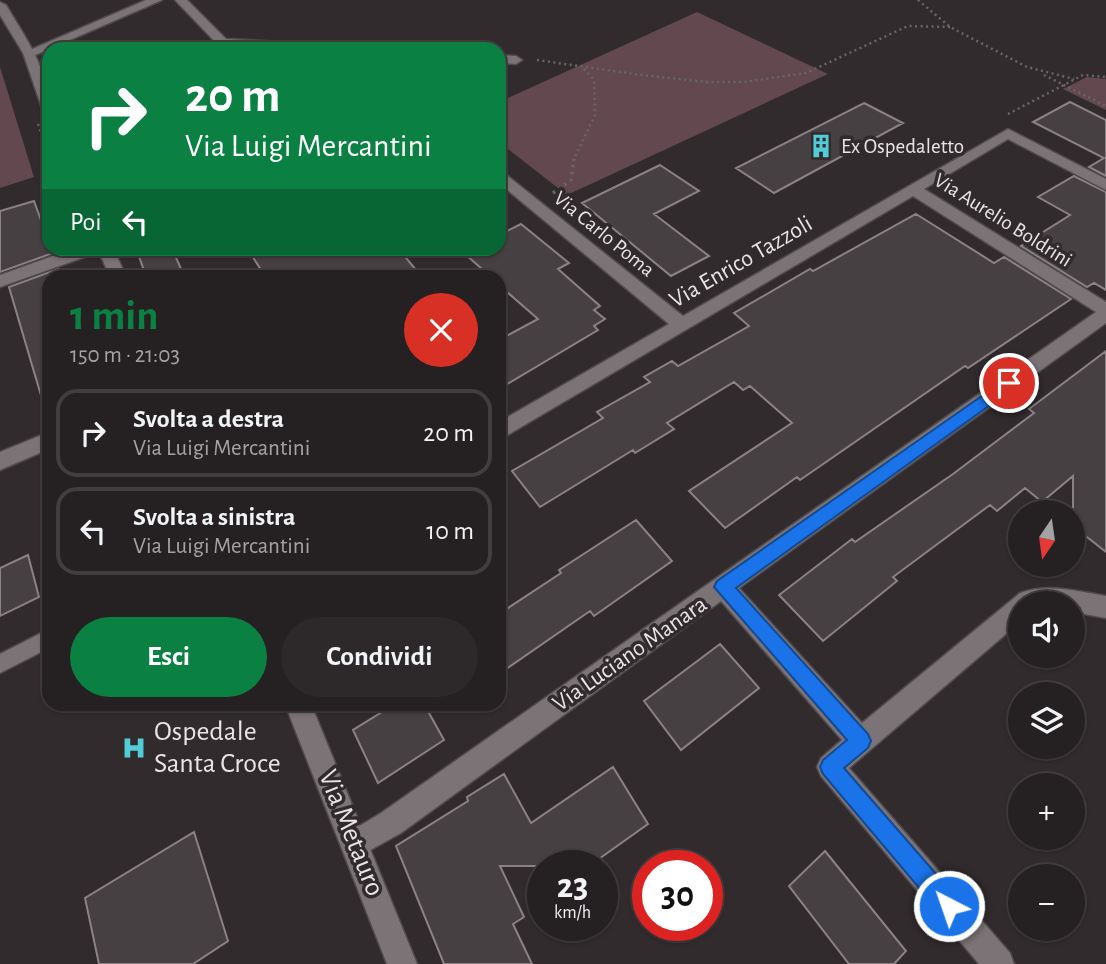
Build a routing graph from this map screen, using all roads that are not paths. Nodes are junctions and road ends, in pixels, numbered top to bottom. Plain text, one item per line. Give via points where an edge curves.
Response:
1 (156, 0) edge
2 (181, 0) edge
3 (0, 5) edge
4 (55, 42) edge
5 (221, 42) edge
6 (42, 48) edge
7 (29, 53) junction
8 (506, 59) edge
9 (516, 60) road end
10 (42, 89) edge
11 (506, 182) edge
12 (1106, 185) edge
13 (914, 189) junction
14 (70, 256) edge
15 (0, 281) edge
16 (1106, 312) edge
17 (682, 325) junction
18 (506, 428) edge
19 (42, 443) edge
20 (0, 461) edge
21 (723, 587) junction
22 (1085, 603) edge
23 (1106, 607) edge
24 (1008, 617) edge
25 (42, 642) edge
26 (0, 664) edge
27 (301, 711) edge
28 (861, 741) junction
29 (356, 844) junction
30 (402, 964) edge
31 (999, 964) edge

1 - 4 street
2 - 5 street
3 - 7 street
6 - 7 street
7 - 10 street
8 - 9 street
11 - 17 street, Via Carlo Poma
12 - 13 street, Via Enrico Tazzoli via 1008,133
13 - 16 street, Via Aurelio Boldrini
13 - 17 street, Via Enrico Tazzoli
14 - 15 street
16 - 21 street, Via Luciano Manara
17 - 18 street, Via Enrico Tazzoli
19 - 20 street
21 - 28 street
21 - 29 street, Via Luciano Manara
22 - 23 street
24 - 28 street
25 - 26 lane
27 - 29 street, Via Metauro
28 - 31 street via 830,767
29 - 30 street, Via Metauro

